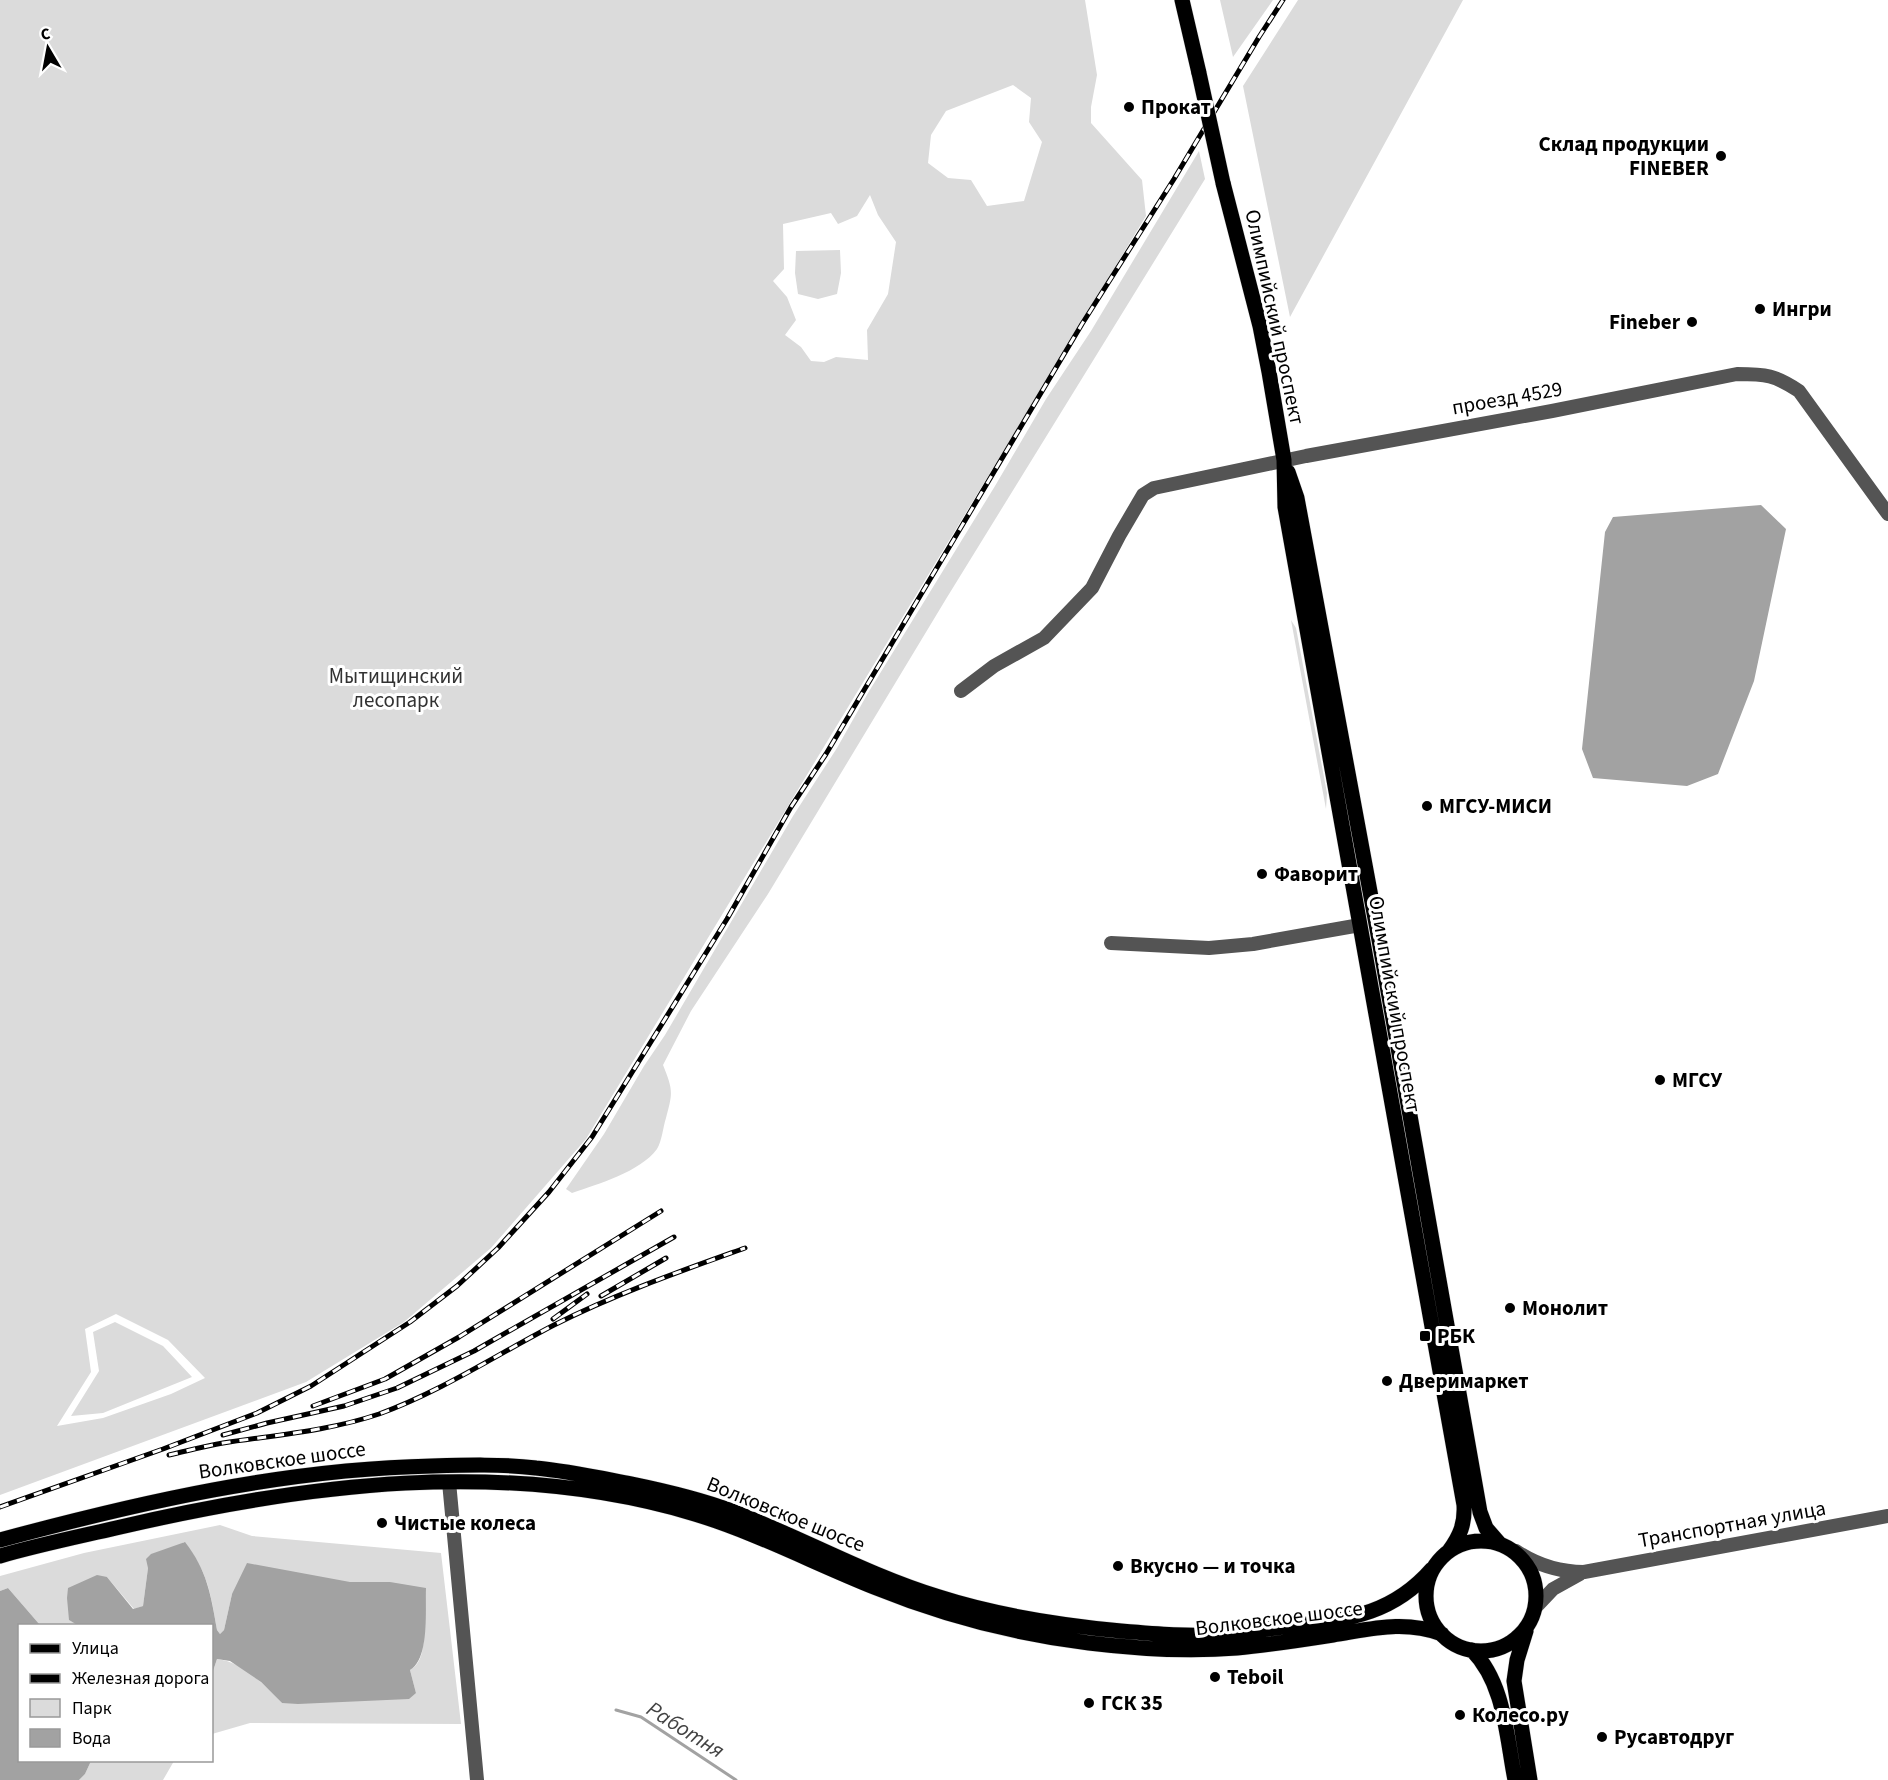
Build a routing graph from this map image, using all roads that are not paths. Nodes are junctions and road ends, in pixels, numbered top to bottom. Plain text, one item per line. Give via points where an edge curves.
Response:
1 (1182, 0) edge
2 (1284, 460) junction
3 (1888, 514) edge
4 (961, 691) dead end
5 (1360, 925) junction
6 (1111, 943) dead end
7 (449, 1482) junction
8 (1888, 1516) edge
9 (0, 1540) edge
10 (1499, 1543) junction
11 (1449, 1551) junction
12 (1515, 1551) junction
13 (0, 1556) edge
14 (1432, 1569) junction
15 (1584, 1572) junction
16 (1535, 1608) junction
17 (1527, 1628) junction
18 (1442, 1634) junction
19 (1472, 1650) junction
20 (477, 1780) edge
21 (1515, 1780) edge
22 (1530, 1780) edge

1 - 2 main road, Олимпийский проспект, bridge via 1260,326
2 - 3 street, проезд 4529 via 1737,374 1761,374 1780,378 1799,391
2 - 4 street, проезд 4529 via 1154,488 1143,495 1092,588 1044,638 994,666
2 - 5 main road, Олимпийский проспект via 1284,507
2 - 10 main road, Олимпийский проспект via 1297,498 1480,1512 1486,1528
5 - 6 street via 1209,948
5 - 11 main road, Олимпийский проспект via 1464,1505 1461,1531
7 - 13 main road, Волковское шоссе via 329,1490 230,1503
7 - 18 main road, Волковское шоссе via 577,1488 666,1506 757,1536 934,1610 1054,1638 1189,1650 1269,1644 1387,1626 1416,1627
7 - 20 street
8 - 15 street, Транспортная улица
9 - 14 main road, Волковское шоссе via 244,1484 383,1467 474,1465 537,1468 678,1494 730,1510 938,1597 1077,1627 1154,1634 1223,1634 1333,1619 1386,1606 1411,1590
10 - 11 main road via 1473,1542
10 - 12 main road
11 - 14 main road
12 - 15 street, Транспортная улица via 1546,1567
12 - 16 main road via 1532,1579
14 - 18 main road via 1427,1597 1431,1615
15 - 16 street, Транспортная улица via 1562,1582
16 - 17 main road
17 - 19 main road via 1502,1647
17 - 22 main road via 1514,1681
18 - 19 main road via 1454,1644
19 - 21 main road via 1497,1688

